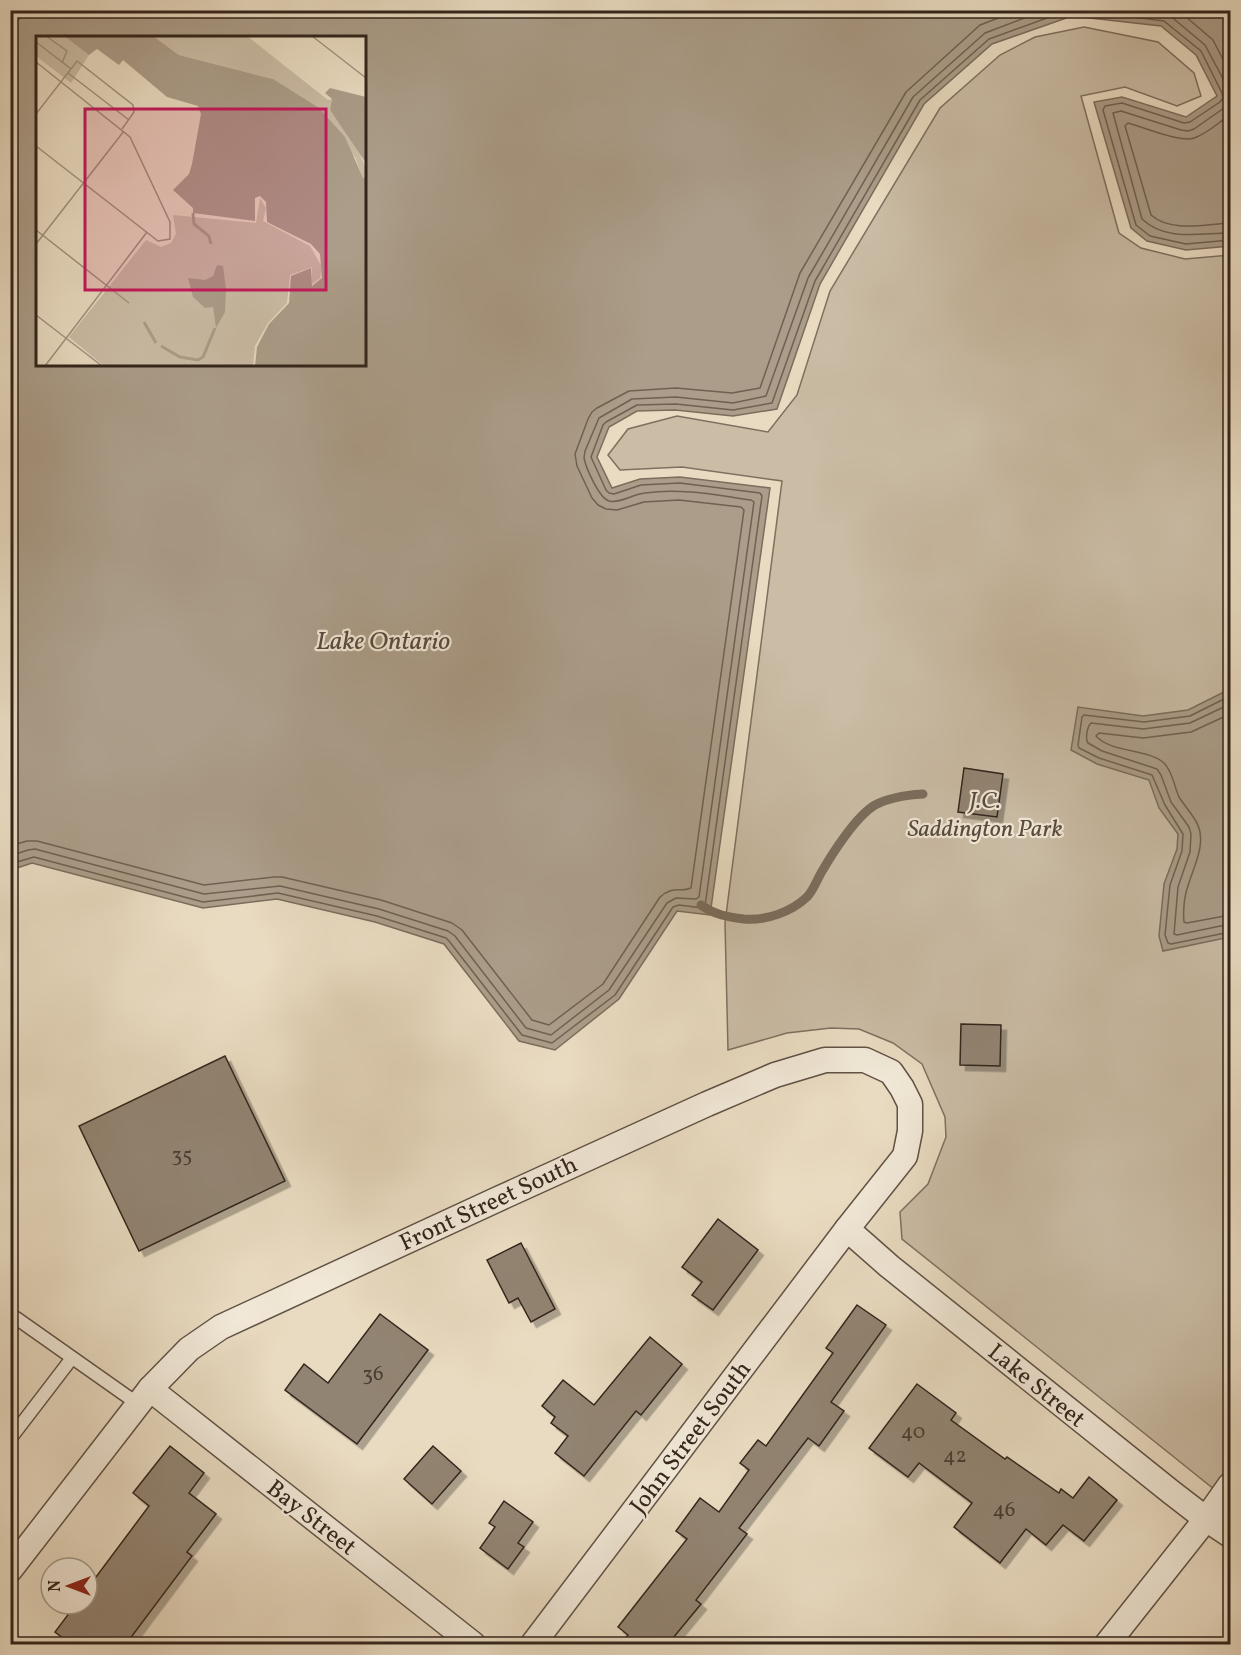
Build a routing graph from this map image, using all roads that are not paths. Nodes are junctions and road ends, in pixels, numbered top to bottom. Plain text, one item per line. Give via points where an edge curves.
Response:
1 (847, 1229) junction
2 (10, 1320) edge
3 (72, 1358) junction
4 (144, 1397) junction
5 (10, 1438) edge
6 (1230, 1485) edge
7 (1206, 1519) junction
8 (1230, 1535) edge
9 (10, 1570) edge
10 (473, 1644) edge
11 (533, 1644) edge
12 (1107, 1644) edge

1 - 4 street, Front Street South via 905,1156 910,1104 891,1072 865,1060 825,1060 775,1075 706,1104 221,1327 189,1349
1 - 7 street, Lake Street
1 - 11 street, John Street South
2 - 3 lane via 16,1318
3 - 4 lane
3 - 5 lane
4 - 9 street, Front Street South
4 - 10 street, Bay Street
6 - 7 street
7 - 8 street, Lake Street
7 - 12 street

